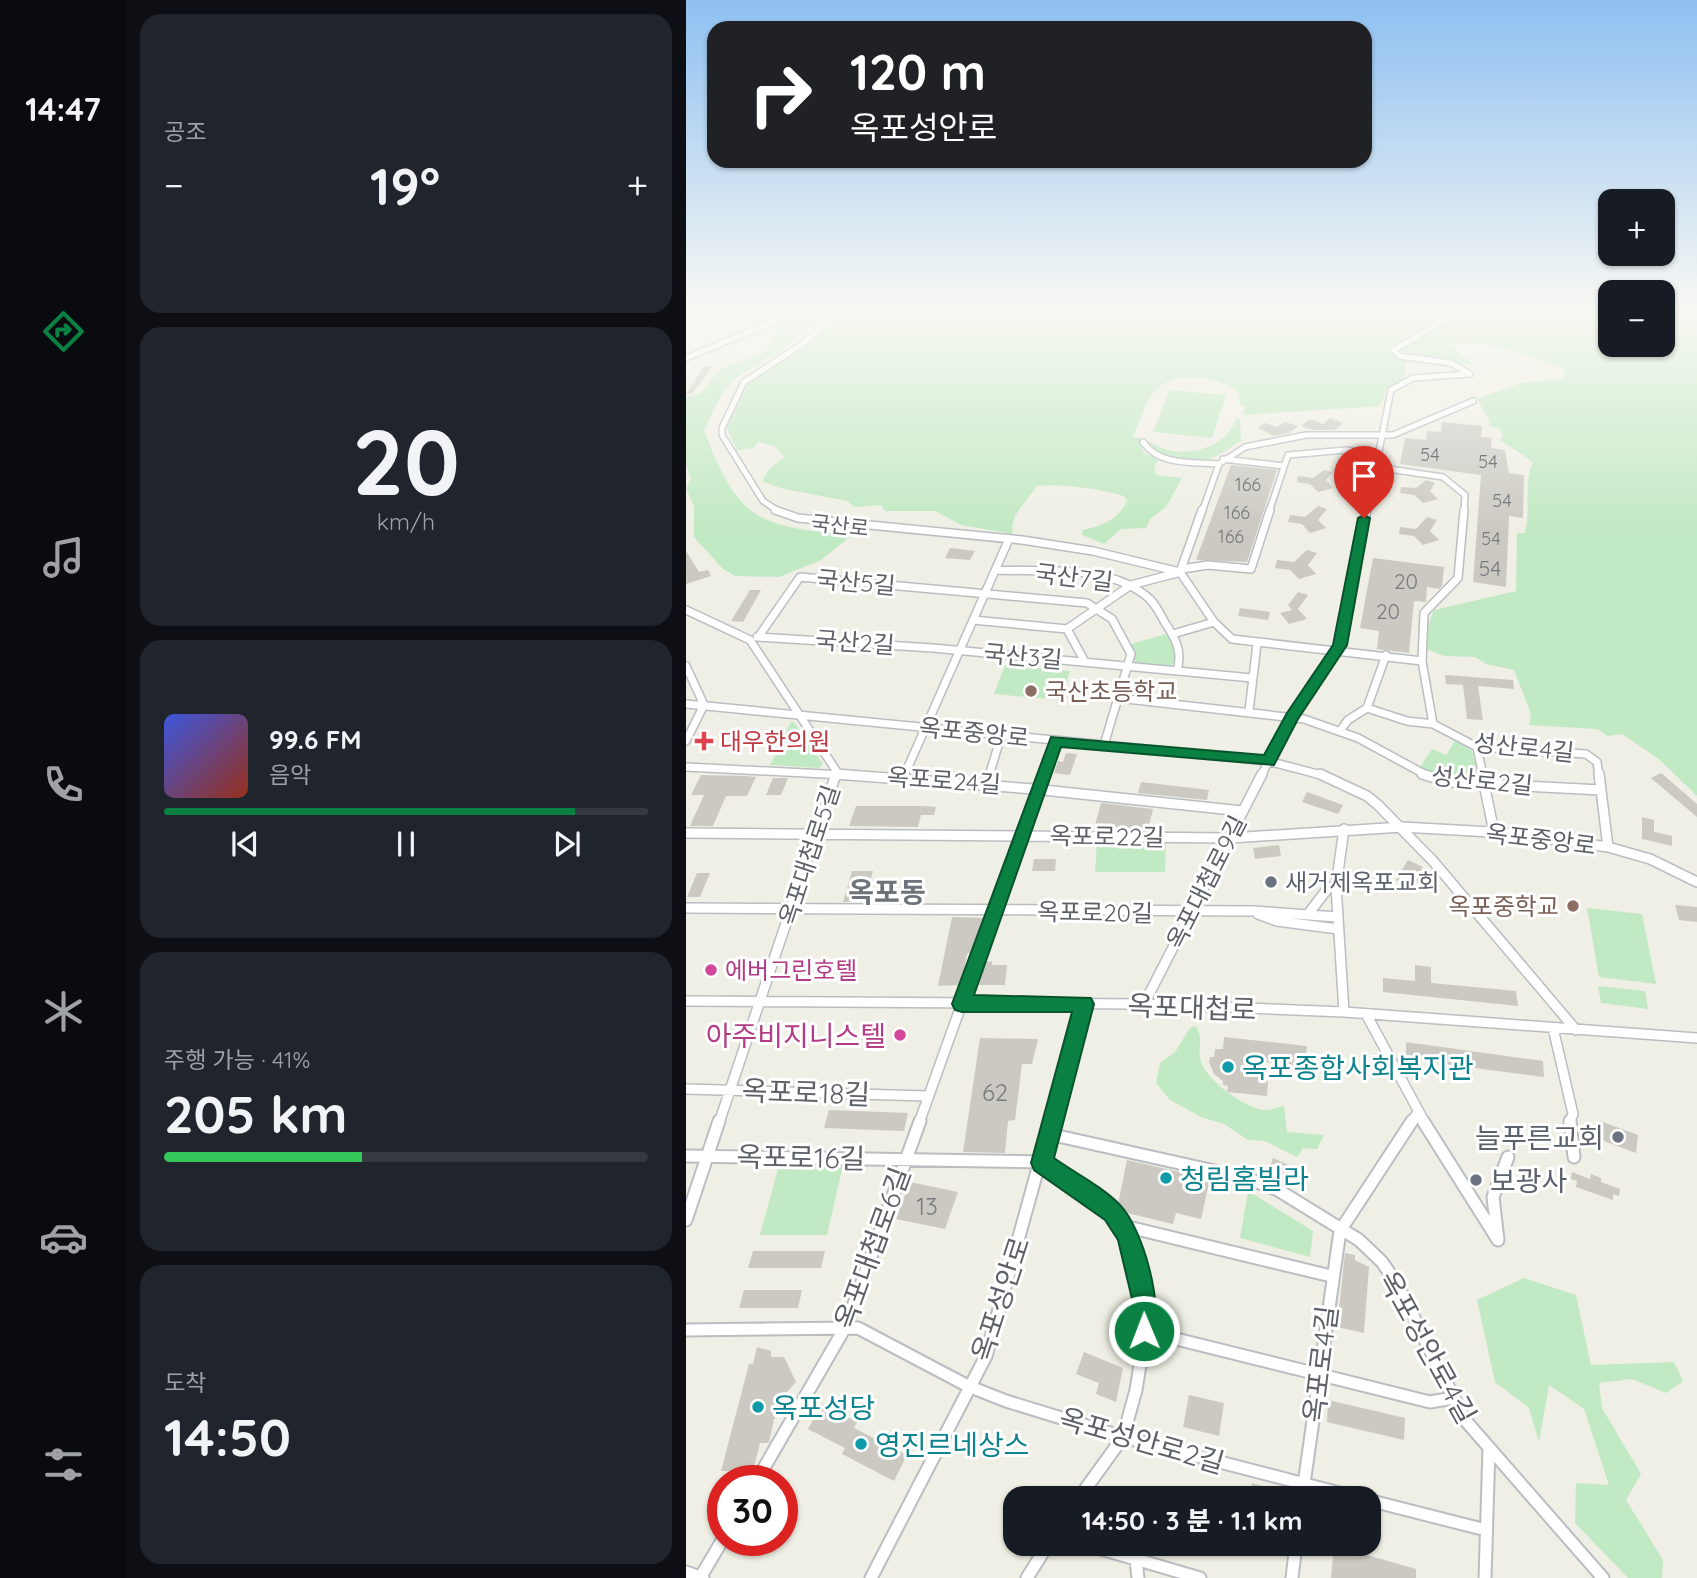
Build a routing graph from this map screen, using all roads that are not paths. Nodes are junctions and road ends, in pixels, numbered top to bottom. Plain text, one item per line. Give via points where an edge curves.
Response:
1 (739, 385) edge
2 (1397, 385) edge
3 (1472, 401) dead end
4 (1382, 434) junction
5 (1143, 442) dead end
6 (1377, 454) junction
7 (1221, 461) junction
8 (1284, 466) junction
9 (1375, 467) junction
10 (1008, 541) junction
11 (996, 569) junction
12 (1178, 571) junction
13 (1131, 585) junction
14 (985, 594) junction
15 (1096, 608) junction
16 (686, 610) edge
17 (973, 620) junction
18 (1214, 622) junction
19 (1067, 629) junction
20 (1173, 634) junction
21 (759, 636) junction
22 (750, 640) junction
23 (1257, 644) junction
24 (960, 650) junction
25 (1336, 652) junction
26 (1386, 655) junction
27 (1422, 661) junction
28 (1085, 662) junction
29 (686, 666) edge
30 (1128, 666) junction
31 (1177, 671) junction
32 (1252, 678) junction
33 (1118, 698) junction
34 (686, 704) edge
35 (705, 705) junction
36 (1367, 708) junction
37 (1249, 711) junction
38 (800, 714) junction
39 (1292, 716) junction
40 (1433, 724) junction
41 (926, 727) junction
42 (1340, 731) junction
43 (1001, 736) junction
44 (686, 741) edge
45 (1056, 741) junction
46 (1104, 745) junction
47 (1477, 747) junction
48 (1268, 761) junction
49 (686, 767) edge
50 (836, 772) junction
51 (903, 777) junction
52 (987, 783) junction
53 (1485, 784) junction
54 (1039, 787) junction
55 (1601, 790) junction
56 (1242, 811) junction
57 (1402, 827) junction
58 (1344, 829) junction
59 (1494, 832) junction
60 (686, 833) edge
61 (816, 833) junction
62 (1022, 836) junction
63 (1230, 838) junction
64 (1608, 847) junction
65 (1697, 882) edge
66 (1336, 886) junction
67 (686, 908) edge
68 (792, 909) junction
69 (995, 911) junction
70 (1253, 911) junction
71 (1190, 913) junction
72 (1309, 913) junction
73 (1337, 917) junction
74 (1338, 929) junction
75 (686, 1000) edge
76 (760, 1002) junction
77 (962, 1004) junction
78 (1084, 1004) junction
79 (1144, 1004) junction
80 (1344, 1012) junction
81 (1366, 1014) junction
82 (1553, 1028) junction
83 (1576, 1030) junction
84 (1697, 1038) edge
85 (686, 1089) edge
86 (731, 1090) junction
87 (927, 1096) junction
88 (1418, 1112) junction
89 (1049, 1133) junction
90 (686, 1156) edge
91 (708, 1156) junction
92 (1508, 1157) dead end
93 (1574, 1157) dead end
94 (906, 1159) junction
95 (1042, 1163) junction
96 (686, 1220) edge
97 (1120, 1225) junction
98 (1340, 1231) junction
99 (1331, 1276) junction
100 (846, 1326) junction
101 (686, 1330) edge
102 (1144, 1331) junction
103 (1318, 1376) junction
104 (968, 1387) junction
105 (1453, 1398) junction
106 (1123, 1437) junction
107 (1489, 1448) junction
108 (766, 1465) edge
109 (1304, 1484) junction
110 (1088, 1486) edge
111 (1312, 1486) edge
112 (1381, 1503) edge
113 (1486, 1530) junction
114 (713, 1556) edge
115 (1041, 1556) edge
116 (1123, 1556) edge
117 (1295, 1556) edge
118 (1136, 1560) junction
119 (686, 1573) edge
120 (701, 1578) edge
121 (871, 1578) edge
122 (1027, 1578) edge
123 (1138, 1578) edge
124 (1200, 1578) edge
125 (1292, 1578) edge
126 (1485, 1578) edge
127 (1603, 1578) edge

1 - 10 street, 국산로 via 718,428 719,435 767,510 794,521
2 - 4 street, 옥포대첩로9길 via 1388,397
3 - 4 street via 1392,435
4 - 6 street, 옥포대첩로9길
4 - 7 street via 1257,443 1231,451
5 - 7 street via 1150,452 1166,458
6 - 8 street via 1346,450 1292,454 1287,455
6 - 9 street, 옥포대첩로9길
7 - 8 street
7 - 12 street
8 - 12 street via 1251,569 1208,565
9 - 25 street, 옥포대첩로9길 via 1345,629
9 - 27 street via 1443,477 1466,499 1458,578 1424,613
10 - 11 street
10 - 12 street, 국산로
11 - 13 street, 국산7길 via 1097,577
11 - 14 street
12 - 13 street
12 - 18 street
13 - 15 street
13 - 20 street, 국산7길 via 1149,598
14 - 15 street via 1087,603
14 - 17 street
14 - 21 street, 국산5길 via 800,577
15 - 19 street
15 - 30 street via 1112,619 1131,654
16 - 22 street
17 - 19 street
17 - 24 street
18 - 20 street
18 - 23 street via 1226,636
19 - 28 street
20 - 31 street, 국산7길 via 1182,649
21 - 22 street, 국산2길
21 - 24 street, 국산2길
22 - 38 street, 옥포대첩로5길
23 - 25 street
23 - 32 street
24 - 28 street, 국산3길
24 - 41 street
25 - 26 street
25 - 39 street, 옥포대첩로9길
26 - 27 street
26 - 36 street
27 - 40 street
28 - 30 street, 국산3길
29 - 35 street
30 - 31 street, 국산3길
30 - 33 street
31 - 32 street, 국산3길
32 - 37 street
33 - 37 street, 성산로2길
33 - 46 street
34 - 35 street, 옥포중앙로
35 - 38 street, 옥포중앙로
35 - 44 street
36 - 40 street, 성산로4길
36 - 42 street
37 - 39 street, 성산로2길
38 - 41 street, 옥포중앙로
38 - 50 street, 옥포대첩로5길
39 - 42 street, 성산로2길
39 - 48 street, 옥포대첩로9길
40 - 47 street, 성산로4길
41 - 43 street, 옥포중앙로
41 - 51 street
42 - 53 street, 성산로2길 via 1427,777
43 - 45 street, 옥포중앙로
43 - 52 street
45 - 46 street, 옥포중앙로
45 - 54 street, 옥포대첩로6길
46 - 48 street, 옥포중앙로
47 - 53 street
47 - 55 street, 성산로4길 via 1586,754 1597,762
48 - 56 street, 옥포대첩로9길
48 - 57 street, 옥포중앙로 via 1324,775 1355,789
49 - 50 street, 옥포로24길
50 - 51 street, 옥포로24길
50 - 61 street, 옥포대첩로5길
51 - 52 street, 옥포로24길
52 - 54 street, 옥포로24길
53 - 55 street, 성산로2길
53 - 59 street
54 - 56 street, 옥포로24길
54 - 62 street, 옥포대첩로6길
55 - 64 street, 성산로4길
56 - 63 street, 옥포대첩로9길
57 - 58 street, 옥포로22길
57 - 59 street, 옥포중앙로
57 - 83 street
58 - 63 street, 옥포로22길
58 - 66 street
59 - 64 street, 옥포중앙로
60 - 61 street, 옥포로22길
61 - 62 street, 옥포로22길
61 - 68 street, 옥포대첩로5길
62 - 63 street, 옥포로22길
62 - 69 street, 옥포대첩로6길
63 - 71 street, 옥포대첩로9길
64 - 65 street, 옥포중앙로 via 1650,859
66 - 72 street via 1328,887
66 - 73 street
67 - 68 street, 옥포로20길
68 - 69 street, 옥포로20길
68 - 76 street, 옥포대첩로5길
69 - 71 street, 옥포로20길
69 - 77 street, 옥포대첩로6길
70 - 71 street, 옥포로20길
70 - 72 street, 옥포로20길
70 - 74 street via 1277,921
71 - 79 street, 옥포대첩로9길
72 - 73 street, 옥포로20길
73 - 74 street
74 - 80 street
75 - 76 street, 옥포대첩로
76 - 77 street, 옥포대첩로
76 - 86 street, 옥포대첩로5길
77 - 78 street, 옥포대첩로
77 - 87 street, 옥포대첩로6길
78 - 79 street, 옥포대첩로
78 - 89 street, 옥포성안로
79 - 80 street, 옥포대첩로
80 - 81 street, 옥포대첩로
81 - 82 street, 옥포대첩로
81 - 88 street
82 - 83 street, 옥포대첩로
82 - 93 street via 1573,1114 1569,1123
83 - 84 street, 옥포대첩로
85 - 86 street, 옥포로18길
86 - 87 street, 옥포로18길
86 - 91 street, 옥포대첩로5길
87 - 94 street, 옥포대첩로6길
88 - 92 street via 1498,1240 1493,1197
88 - 98 street
89 - 95 street, 옥포성안로
89 - 98 street, 옥포성안로4길 via 1246,1178 1307,1206
90 - 91 street, 옥포로16길
91 - 94 street, 옥포로16길
91 - 96 street, 옥포대첩로5길
94 - 95 street, 옥포로16길
94 - 100 street, 옥포대첩로6길
95 - 97 street via 1112,1213
95 - 104 street, 옥포성안로 via 986,1356
97 - 99 street
97 - 102 street via 1136,1262 1145,1303
98 - 99 street, 옥포로4길
98 - 105 street, 옥포성안로4길 via 1359,1240 1382,1262
99 - 103 street, 옥포로4길
100 - 101 street
100 - 104 street, 옥포성안로2길 via 858,1328
100 - 108 street, 옥포대첩로6길
102 - 103 street
102 - 106 street via 1136,1390
103 - 105 street via 1430,1402
103 - 109 street, 옥포로4길
104 - 106 street, 옥포성안로2길
104 - 121 street, 옥포성안로
105 - 107 street, 옥포성안로4길
106 - 109 street, 옥포성안로2길
106 - 110 street
107 - 113 street
107 - 127 street, 옥포성안로4길
109 - 111 street, 옥포성안로2길
112 - 113 street
113 - 126 street
114 - 120 street
115 - 122 street
116 - 118 street
117 - 125 street
118 - 123 street
118 - 124 street
119 - 120 street

